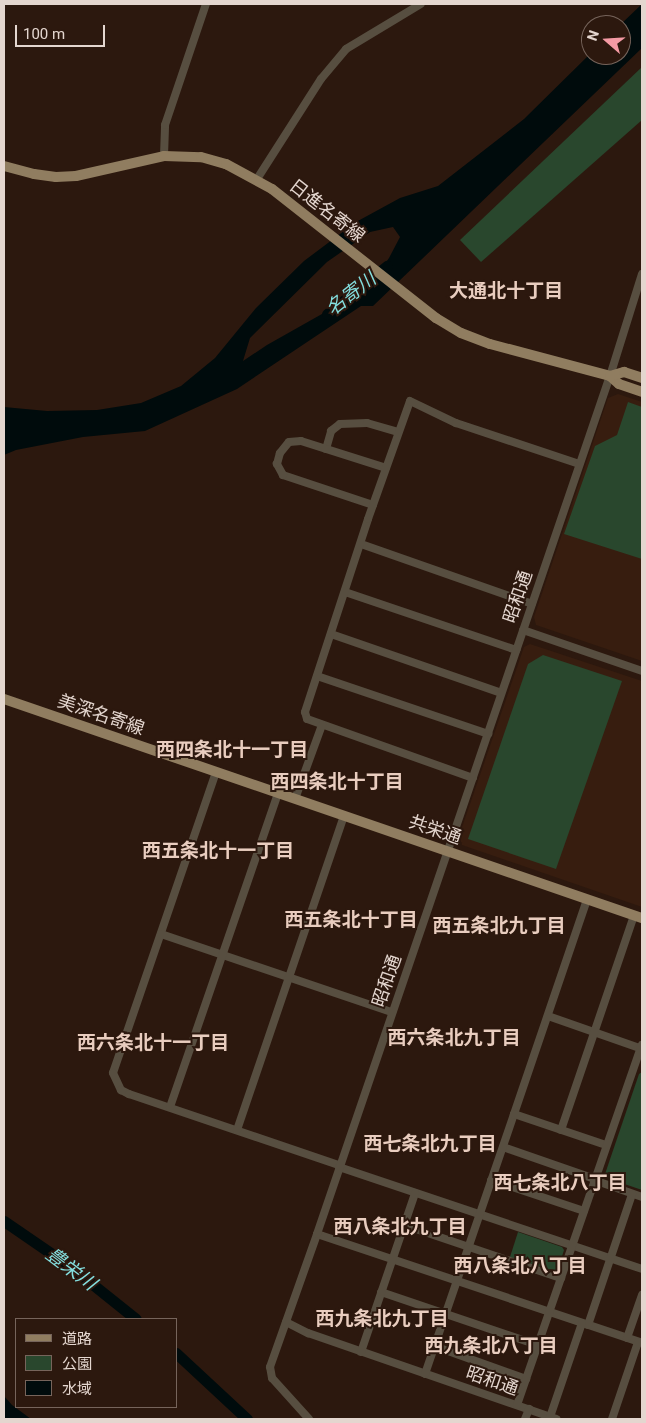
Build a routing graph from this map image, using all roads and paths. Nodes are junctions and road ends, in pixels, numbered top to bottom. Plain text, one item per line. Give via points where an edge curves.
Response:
1 (206, 4) edge
2 (421, 4) edge
3 (164, 156) junction
4 (4, 166) edge
5 (257, 179) junction
6 (642, 274) edge
7 (610, 376) junction
8 (642, 378) edge
9 (642, 392) edge
10 (398, 432) junction
11 (326, 449) junction
12 (579, 464) junction
13 (386, 468) junction
14 (374, 505) junction
15 (361, 544) junction
16 (345, 592) junction
17 (532, 604) junction
18 (522, 630) junction
19 (331, 634) junction
20 (516, 650) junction
21 (642, 671) edge
22 (317, 676) junction
23 (502, 693) junction
24 (4, 699) edge
25 (322, 725) junction
26 (488, 734) junction
27 (216, 772) junction
28 (473, 778) junction
29 (278, 793) junction
30 (295, 799) junction
31 (344, 816) junction
32 (447, 851) junction
33 (587, 899) junction
34 (638, 917) edge
35 (161, 934) junction
36 (222, 955) junction
37 (289, 978) junction
38 (392, 1012) junction
39 (548, 1016) junction
40 (594, 1032) junction
41 (641, 1048) edge
42 (170, 1107) junction
43 (514, 1114) junction
44 (237, 1130) junction
45 (561, 1130) junction
46 (606, 1145) junction
47 (503, 1147) junction
48 (339, 1166) junction
49 (491, 1180) junction
50 (594, 1180) junction
51 (415, 1194) junction
52 (632, 1194) junction
53 (642, 1197) edge
54 (584, 1211) junction
55 (480, 1214) junction
56 (404, 1225) junction
57 (317, 1234) junction
58 (572, 1245) junction
59 (469, 1247) junction
60 (610, 1258) junction
61 (392, 1259) junction
62 (642, 1269) edge
63 (561, 1278) junction
64 (458, 1280) junction
65 (381, 1292) junction
66 (642, 1295) edge
67 (549, 1312) junction
68 (446, 1314) junction
69 (286, 1322) junction
70 (585, 1324) junction
71 (627, 1338) junction
72 (640, 1343) edge
73 (538, 1345) junction
74 (434, 1346) junction
75 (361, 1352) junction
76 (425, 1374) junction
77 (526, 1379) junction
78 (517, 1406) junction
79 (529, 1409) junction
80 (554, 1418) edge
81 (309, 1419) edge
82 (525, 1419) edge
83 (612, 1419) edge

1 - 3 street via 165,125
2 - 5 street via 346,48 321,79
3 - 4 main road, 日進名寄線 via 76,176 34,174
3 - 5 main road, 日進名寄線 via 215,161
5 - 7 main road, 日進名寄線 via 436,318 474,339
6 - 7 street, 昭和通
7 - 8 main road, 日進名寄線 via 624,372
7 - 9 main road, 日進名寄線 via 619,384
7 - 12 street, 昭和通
10 - 11 street via 367,422 340,424 331,431
10 - 12 street via 410,401 456,423
10 - 13 street
11 - 13 street
11 - 14 street via 301,441 289,442 280,453 277,464 283,475
12 - 17 street, 昭和通
13 - 14 street
14 - 15 street
15 - 16 street
15 - 17 street
16 - 19 street
16 - 20 street
17 - 18 street, 昭和通
18 - 20 street, 昭和通
18 - 21 street
19 - 22 street
19 - 23 street
20 - 23 street, 昭和通
22 - 25 street via 304,712 307,718
22 - 26 street
23 - 26 street, 昭和通
24 - 27 main road, 美深名寄線
25 - 28 street
25 - 30 street
26 - 28 street, 昭和通
27 - 29 main road, 共栄通
27 - 35 street
28 - 32 street, 昭和通
29 - 30 main road, 共栄通
29 - 36 street
30 - 31 main road, 共栄通
31 - 32 main road, 共栄通
31 - 37 street
32 - 33 main road, 共栄通
32 - 38 street, 昭和通
33 - 34 main road, 共栄通
33 - 39 street
34 - 40 street
35 - 36 street
35 - 42 street via 114,1073 121,1090
36 - 37 street
36 - 42 street
37 - 38 street
37 - 44 street
38 - 48 street, 昭和通
39 - 40 street
39 - 43 street
40 - 41 street
40 - 45 street
41 - 46 street
42 - 44 street
43 - 45 street
43 - 47 street
44 - 48 street
45 - 46 street
46 - 50 street
47 - 49 street
47 - 50 street
48 - 51 street
48 - 57 street, 昭和通
49 - 54 street
49 - 55 street
50 - 52 street
50 - 54 street
51 - 55 street
51 - 56 street
52 - 53 street
52 - 60 street
54 - 58 street
55 - 58 street
55 - 59 street
56 - 59 street
56 - 61 street
57 - 61 street
57 - 69 street, 昭和通
58 - 60 street
58 - 63 street
59 - 63 street
59 - 64 street
60 - 62 street
60 - 70 street
61 - 64 street
61 - 65 street
63 - 67 street
64 - 67 street
64 - 68 street
65 - 68 street
65 - 75 street
66 - 71 street
67 - 70 street
67 - 73 street
68 - 73 street
68 - 74 street
69 - 75 street, 昭和通
69 - 81 street via 270,1374
70 - 71 street
70 - 80 street
71 - 72 street
72 - 83 street
73 - 77 street
74 - 76 street
74 - 77 street
75 - 76 street, 昭和通
76 - 78 street, 昭和通
77 - 78 street
78 - 79 street, 昭和通
79 - 80 street, 昭和通
79 - 82 street

